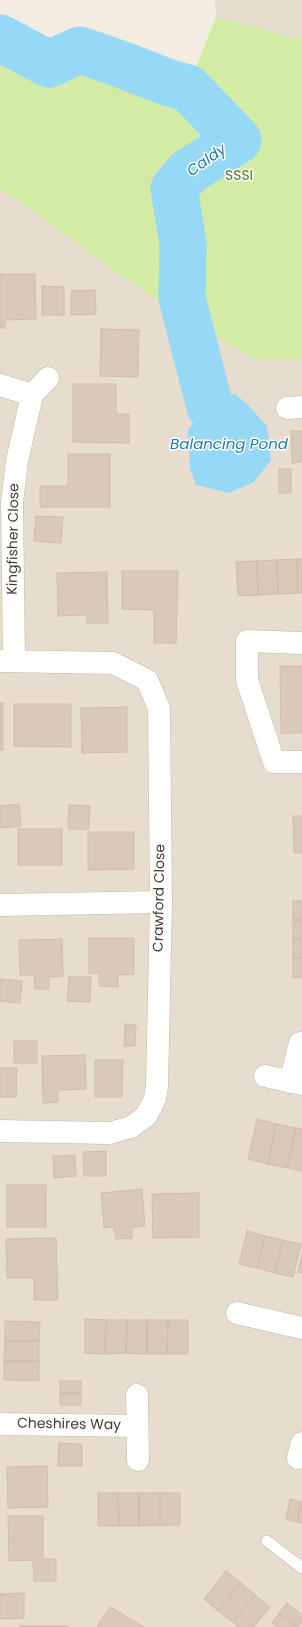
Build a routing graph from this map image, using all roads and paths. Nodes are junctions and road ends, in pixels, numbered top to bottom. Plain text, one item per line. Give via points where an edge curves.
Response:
1 (48, 378) dead end
2 (0, 385) edge
3 (32, 395) junction
4 (302, 643) edge
5 (7, 660) edge
6 (302, 762) edge
7 (161, 902) junction
8 (0, 905) edge
9 (300, 1043) dead end
10 (265, 1076) dead end
11 (296, 1083) edge
12 (0, 1131) edge
13 (238, 1313) dead end
14 (302, 1328) edge
15 (137, 1395) dead end
16 (0, 1424) edge
17 (137, 1426) junction
18 (138, 1460) dead end
19 (267, 1541) dead end
20 (302, 1568) edge

1 - 3 street
2 - 3 street
3 - 5 street, Kingfisher Close via 17,461 12,503
4 - 6 street via 247,641 247,680 274,762
5 - 7 street, Crawford Close via 113,664 147,680 159,708
7 - 8 street
7 - 12 street, Crawford Close via 157,1086 155,1099 146,1116 131,1127 110,1133
9 - 11 street
10 - 11 street
13 - 14 street
15 - 17 street, Cheshires Way
16 - 17 street, Cheshires Way
17 - 18 street, Cheshires Way
19 - 20 lane

